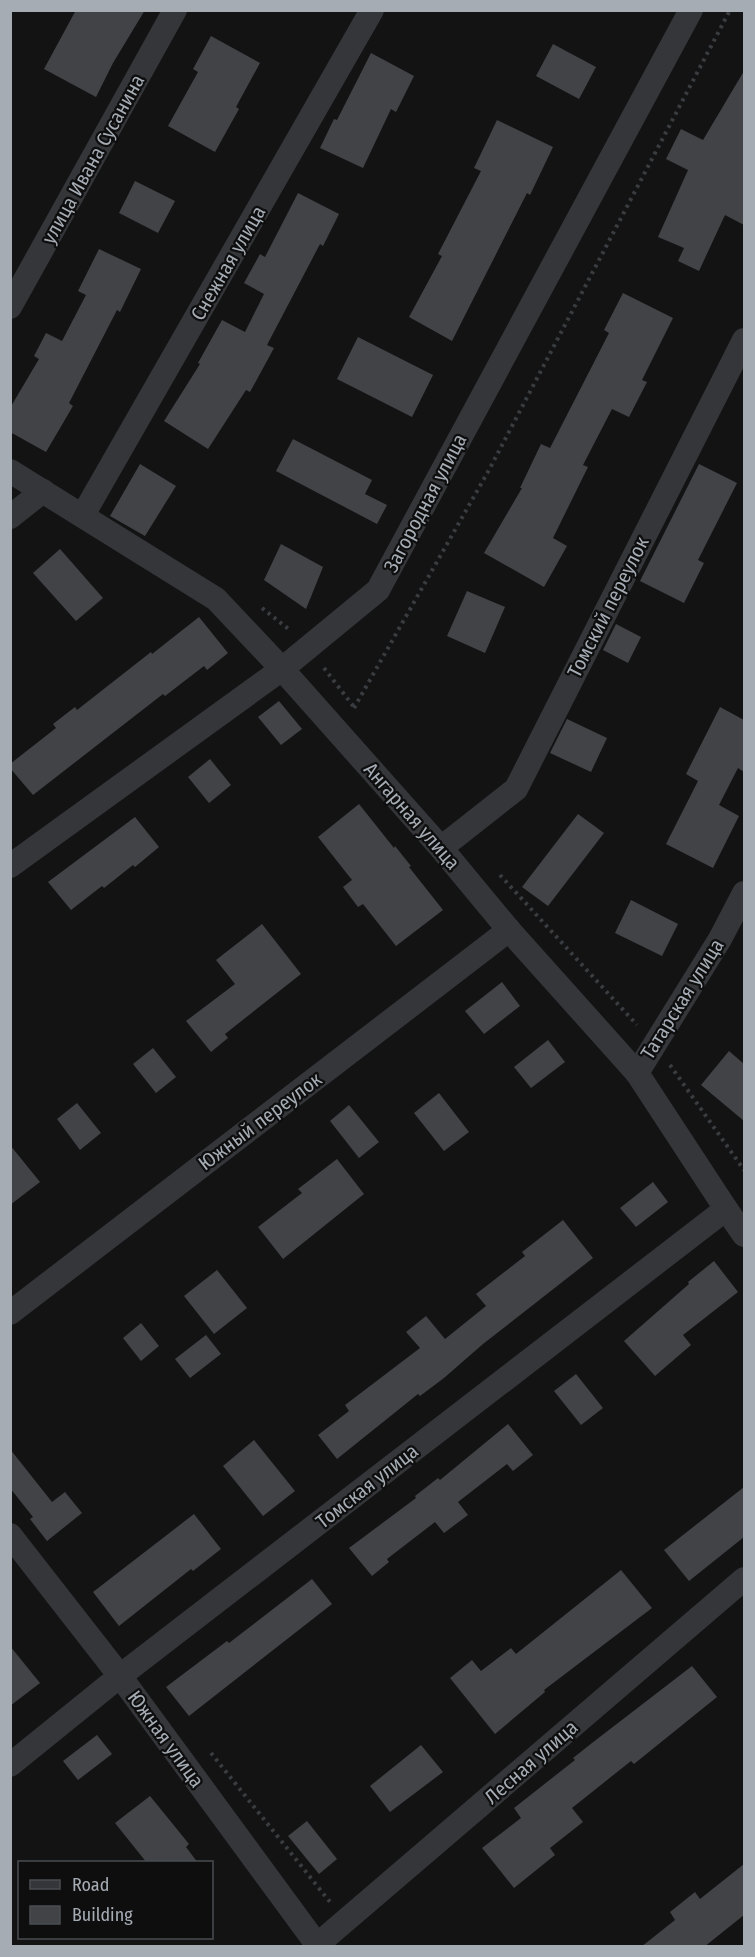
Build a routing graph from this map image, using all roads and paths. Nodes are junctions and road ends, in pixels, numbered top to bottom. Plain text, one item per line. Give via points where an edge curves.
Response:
1 (176, 10) edge
2 (372, 10) edge
3 (691, 10) edge
4 (730, 10) edge
5 (10, 307) edge
6 (744, 340) edge
7 (10, 471) edge
8 (43, 491) junction
9 (83, 515) junction
10 (10, 517) edge
11 (282, 669) junction
12 (354, 708) dead end
13 (441, 848) junction
14 (10, 866) edge
15 (744, 893) edge
16 (509, 930) junction
17 (637, 1073) junction
18 (726, 1209) junction
19 (744, 1235) edge
20 (10, 1313) edge
21 (10, 1535) edge
22 (744, 1580) edge
23 (120, 1676) junction
24 (10, 1766) edge
25 (318, 1946) edge

1 - 5 street, улица Ивана Сусанина
2 - 9 street, Снежная улица
3 - 11 street, Загородная улица via 378,590
4 - 12 path via 489,470
6 - 13 street, Томский переулок via 516,789
7 - 8 street, Ангарная улица
8 - 9 street, Ангарная улица
8 - 10 street
9 - 11 street, Ангарная улица via 216,599
11 - 13 street, Ангарная улица
11 - 14 street, Загородная улица
13 - 16 street, Ангарная улица
15 - 17 street, Татарская улица
16 - 17 street, Ангарная улица
16 - 20 street, Южный переулок
17 - 18 street, Ангарная улица
18 - 19 street, Ангарная улица
18 - 23 street, Томская улица
21 - 23 street, Южная улица
22 - 25 street, Лесная улица
23 - 24 street, Томская улица
23 - 25 street, Южная улица

